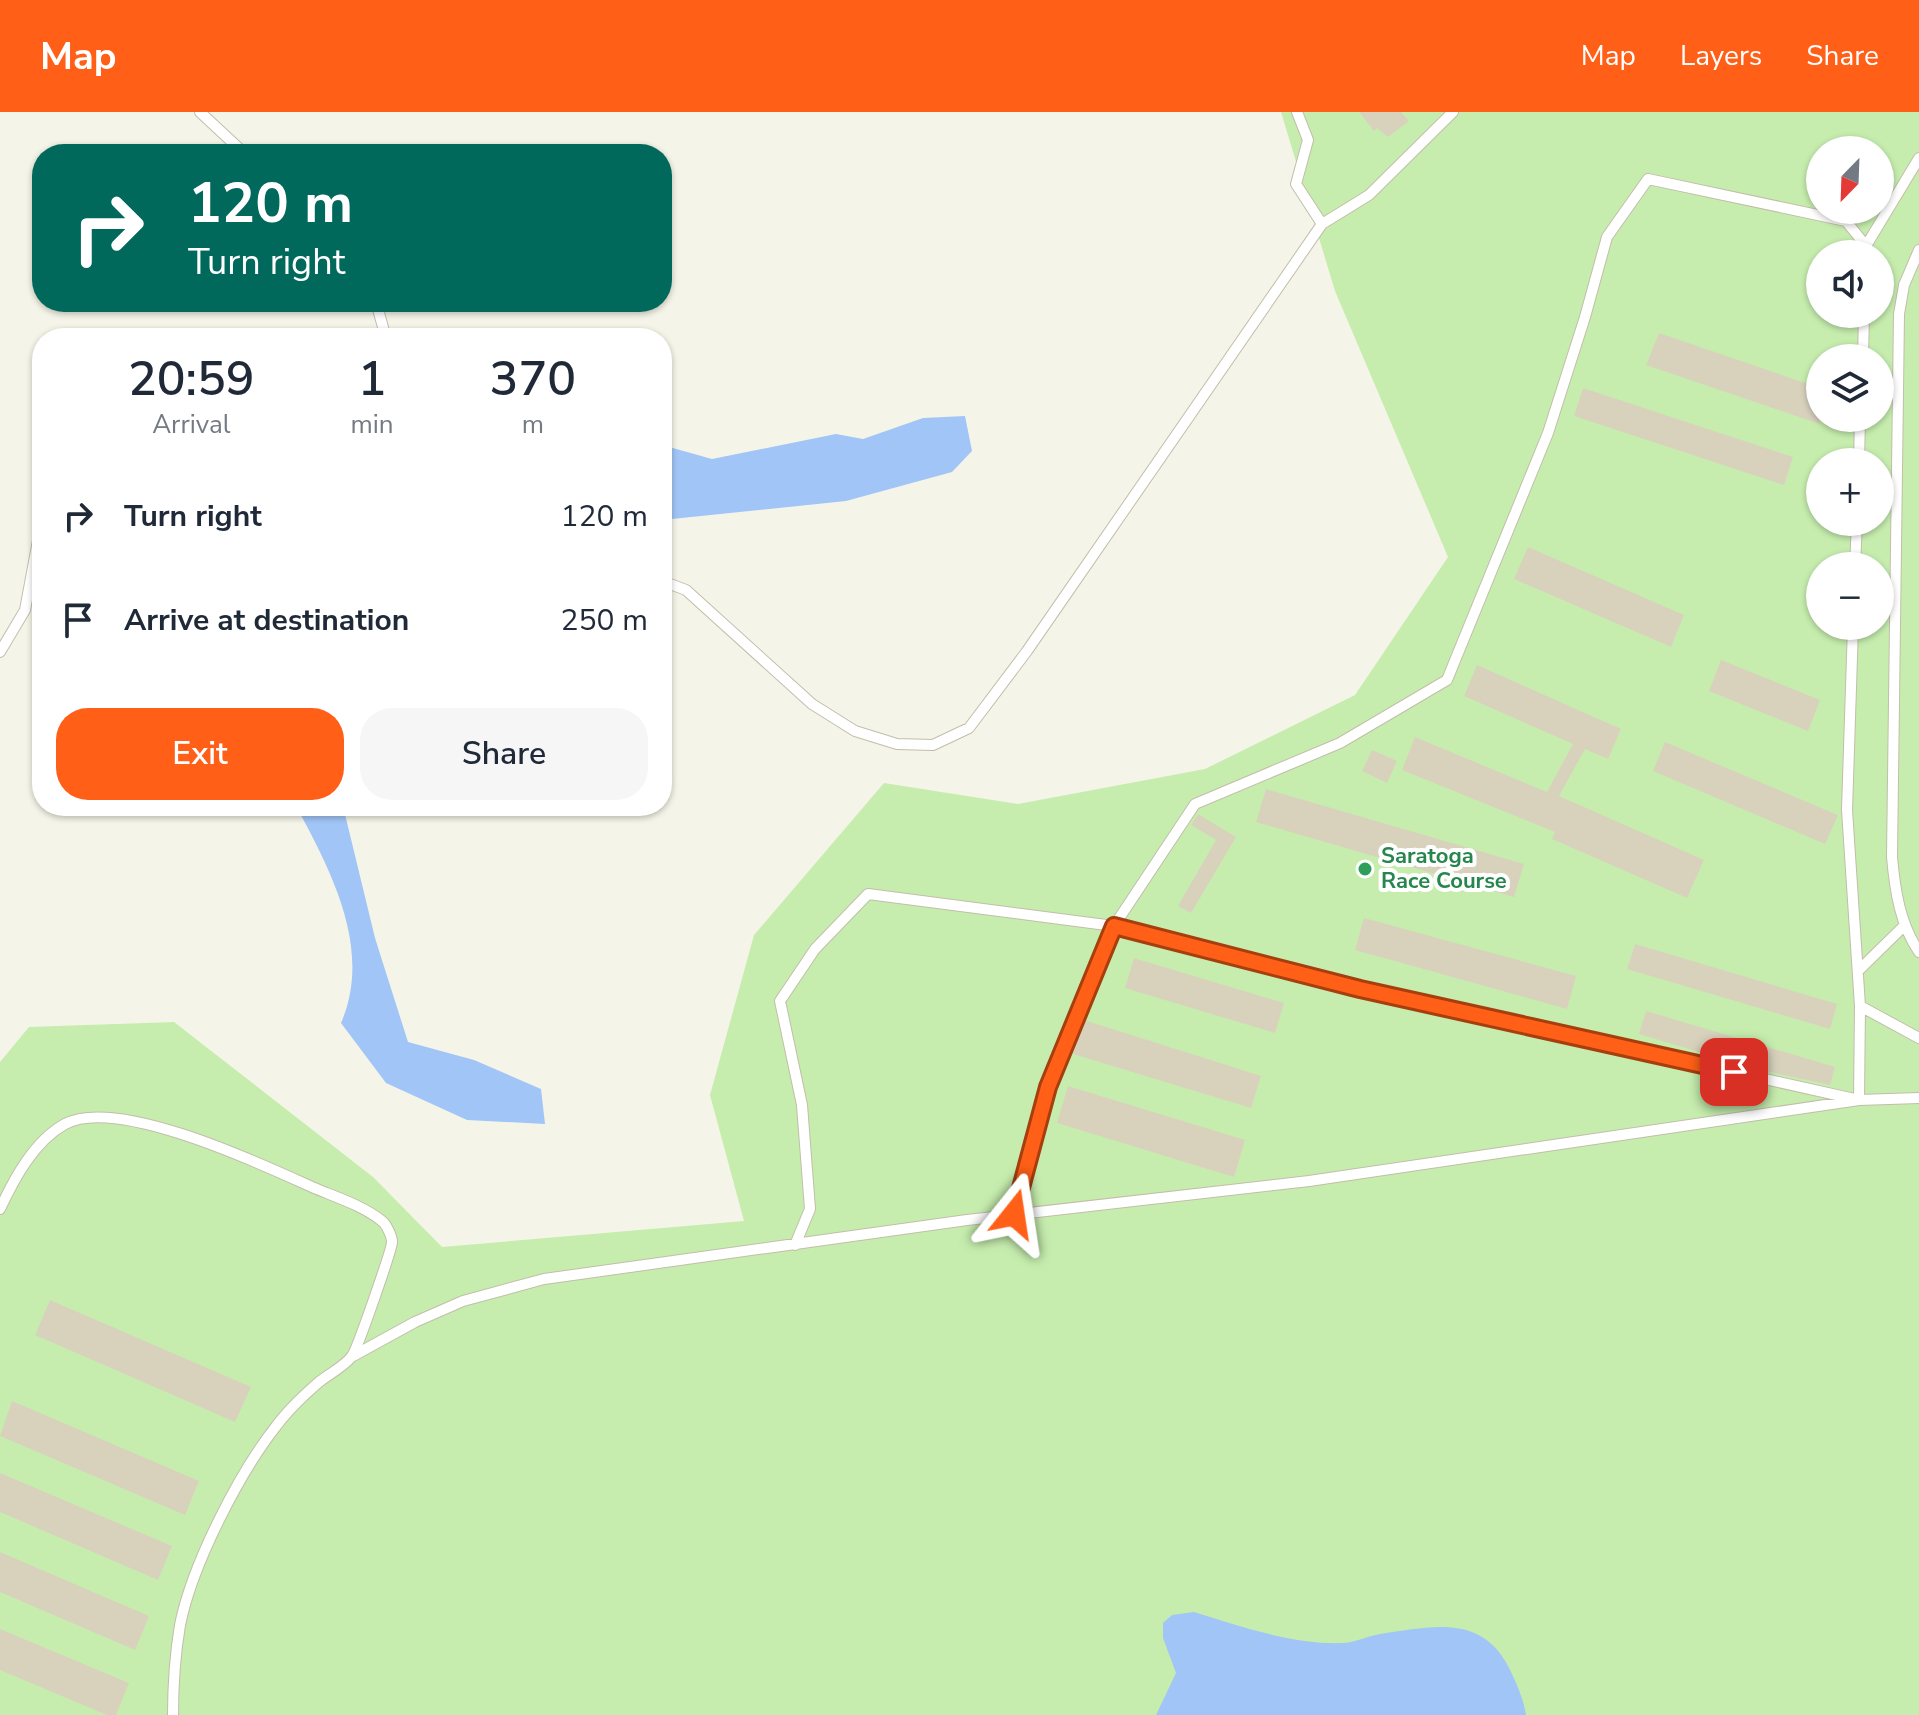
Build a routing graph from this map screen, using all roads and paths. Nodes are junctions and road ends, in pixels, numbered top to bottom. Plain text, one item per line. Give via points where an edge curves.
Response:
1 (200, 112) edge
2 (1297, 112) edge
3 (1453, 112) edge
4 (234, 144) edge
5 (1919, 158) edge
6 (1322, 224) junction
7 (1859, 240) edge
8 (1872, 240) edge
9 (1919, 250) edge
10 (32, 573) edge
11 (672, 585) edge
12 (1853, 640) edge
13 (0, 652) edge
14 (1905, 925) junction
15 (1114, 926) junction
16 (1919, 952) edge
17 (1858, 971) junction
18 (1860, 1006) junction
19 (1919, 1038) edge
20 (1919, 1098) edge
21 (1859, 1100) junction
22 (0, 1209) edge
23 (1014, 1214) junction
24 (795, 1245) junction
25 (353, 1356) junction
26 (173, 1715) edge

1 - 4 lane
2 - 6 lane via 1308,140 1296,184
3 - 6 lane via 1369,195
5 - 8 lane
6 - 11 lane via 969,728 933,745 897,744 855,731 812,704 686,590
7 - 15 lane via 1846,221 1648,179 1607,237 1548,433 1447,680 1340,743 1195,804
9 - 14 lane via 1899,314 1892,857
10 - 13 lane via 25,610
12 - 17 lane via 1847,810
14 - 16 lane
14 - 17 lane
15 - 21 lane via 1360,989
15 - 23 lane via 1048,1087
15 - 24 lane via 868,894 815,949 780,1001 802,1105 810,1209
17 - 18 lane
18 - 19 lane
18 - 21 lane
20 - 21 lane
21 - 23 lane via 1309,1181
22 - 25 lane via 27,1158 65,1125 85,1119 140,1124 236,1153 385,1223 392,1242
23 - 24 lane
24 - 25 lane via 544,1279 463,1301
25 - 26 lane via 275,1426 217,1527 181,1623

